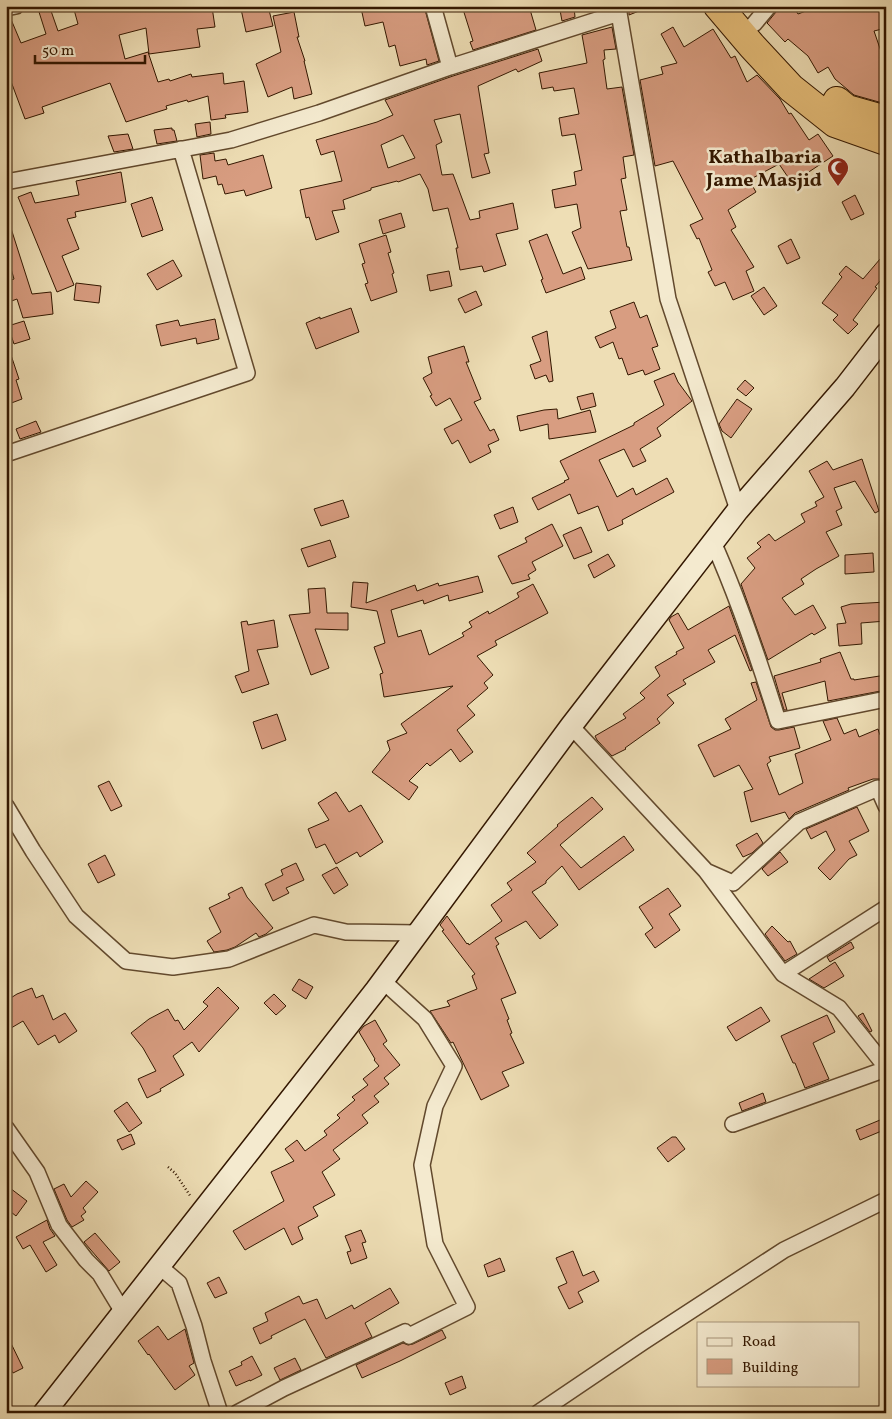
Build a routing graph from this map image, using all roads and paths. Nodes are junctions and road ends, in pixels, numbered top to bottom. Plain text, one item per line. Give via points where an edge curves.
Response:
1 (16, 6) edge
2 (433, 6) edge
3 (718, 6) edge
4 (6, 8) edge
5 (619, 10) edge
6 (754, 12) edge
7 (450, 67) junction
8 (886, 120) edge
9 (886, 141) edge
10 (181, 150) junction
11 (6, 179) edge
12 (886, 334) edge
13 (6, 454) edge
14 (738, 510) junction
15 (713, 542) junction
16 (886, 699) edge
17 (571, 726) junction
18 (6, 806) edge
19 (886, 806) edge
20 (706, 871) junction
21 (886, 908) edge
22 (418, 933) junction
23 (784, 974) junction
24 (383, 981) junction
25 (886, 1068) edge
26 (733, 1124) dead end
27 (6, 1128) edge
28 (168, 1167) dead end
29 (886, 1200) edge
30 (200, 1214) junction
31 (159, 1266) junction
32 (123, 1312) junction
33 (44, 1413) edge
34 (220, 1413) edge
35 (237, 1413) edge
36 (538, 1413) edge

1 - 4 street
2 - 7 street
3 - 9 highway via 791,88 835,123
5 - 7 street
5 - 14 street via 668,299
6 - 8 highway via 809,79 847,109
7 - 10 street via 319,113 231,140
10 - 11 street via 11,181
10 - 13 street via 247,373
12 - 14 street
14 - 15 street
15 - 16 street via 756,649 778,721
15 - 17 street
17 - 20 street
17 - 22 street
18 - 22 street via 76,916 126,961 174,967 229,959 314,926 346,932
19 - 20 street via 878,788 800,822 733,883
20 - 23 street
21 - 23 street
22 - 24 street
23 - 25 street via 839,1008
24 - 30 street
24 - 35 street via 425,1019 454,1066 435,1106 422,1165 436,1244 467,1307 409,1336 405,1332 397,1335
25 - 26 street
27 - 32 street via 37,1172 60,1225 100,1274
28 - 30 path
29 - 36 street via 784,1250
30 - 31 street
31 - 32 street
31 - 34 street via 179,1283
32 - 33 street

